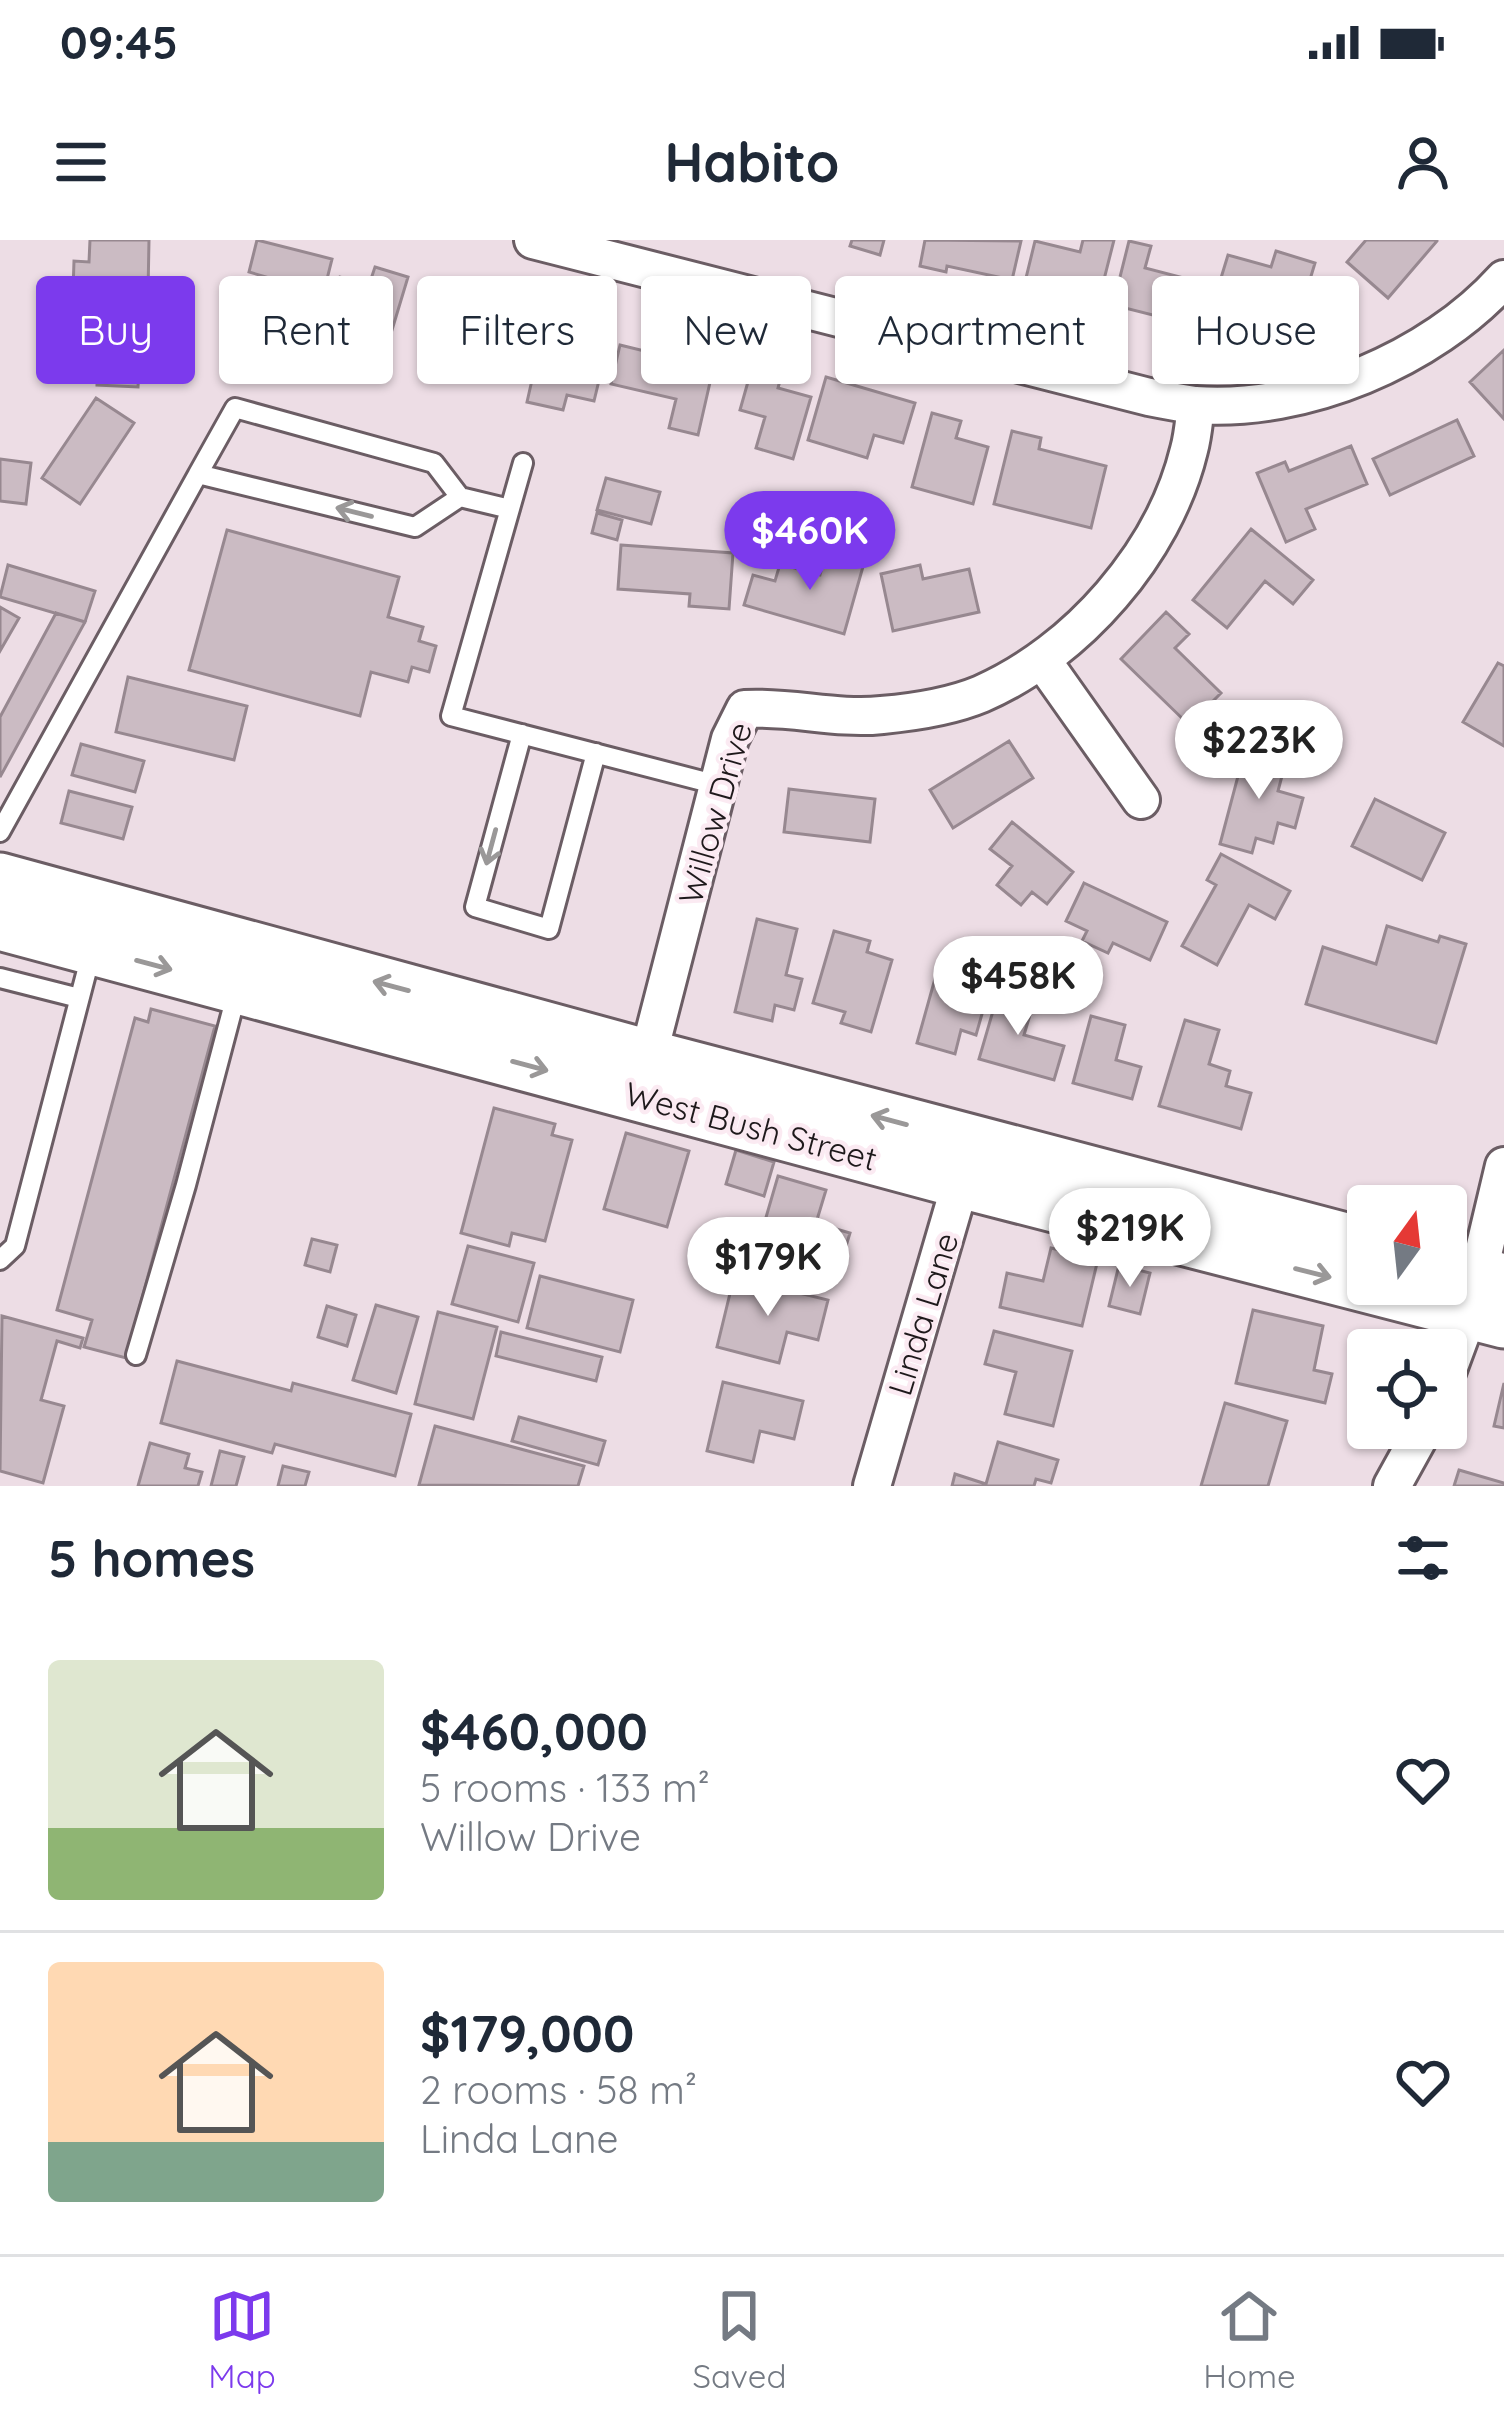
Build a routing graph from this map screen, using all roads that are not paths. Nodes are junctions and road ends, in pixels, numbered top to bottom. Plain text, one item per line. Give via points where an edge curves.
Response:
1 (533, 240) edge
2 (1504, 279) edge
3 (1196, 405) junction
4 (523, 464) dead end
5 (198, 474) junction
6 (460, 496) junction
7 (510, 509) junction
8 (1042, 660) junction
9 (522, 734) junction
10 (596, 753) junction
11 (718, 785) junction
12 (1141, 800) dead end
13 (0, 832) edge
14 (0, 879) edge
15 (0, 924) edge
16 (97, 928) junction
17 (244, 968) junction
18 (0, 978) edge
19 (79, 998) junction
20 (644, 1076) junction
21 (967, 1162) junction
22 (1504, 1166) edge
23 (1347, 1241) edge
24 (0, 1260) edge
25 (1480, 1291) edge
26 (1465, 1329) edge
27 (136, 1355) dead end
28 (1412, 1449) edge
29 (872, 1486) edge
30 (1392, 1486) edge

1 - 3 street
2 - 3 street via 1399,360 1273,401
3 - 8 street, Willow Drive via 1172,501 1143,552 1074,636
4 - 7 lane
6 -> 5 lane via 415,526
5 - 6 lane via 235,409 434,463
5 - 13 lane
6 - 7 lane
7 - 9 lane via 451,716
8 - 11 street, Willow Drive via 982,693 915,710 842,716 745,709
8 - 12 street
9 - 10 lane
9 -> 10 lane via 475,907 549,929
10 - 11 lane
11 - 20 street, Willow Drive
14 - 16 main road, West Bush Street
15 - 16 main road, West Bush Street
16 - 17 main road, West Bush Street
16 - 19 lane
17 - 20 main road, West Bush Street
17 - 27 lane
18 - 19 lane
19 - 24 lane via 15,1246
20 - 21 main road, West Bush Street
21 - 23 main road, West Bush Street
21 -> 25 main road, West Bush Street
21 - 29 street, Linda Lane
22 - 25 street
25 - 26 street
28 - 30 street

